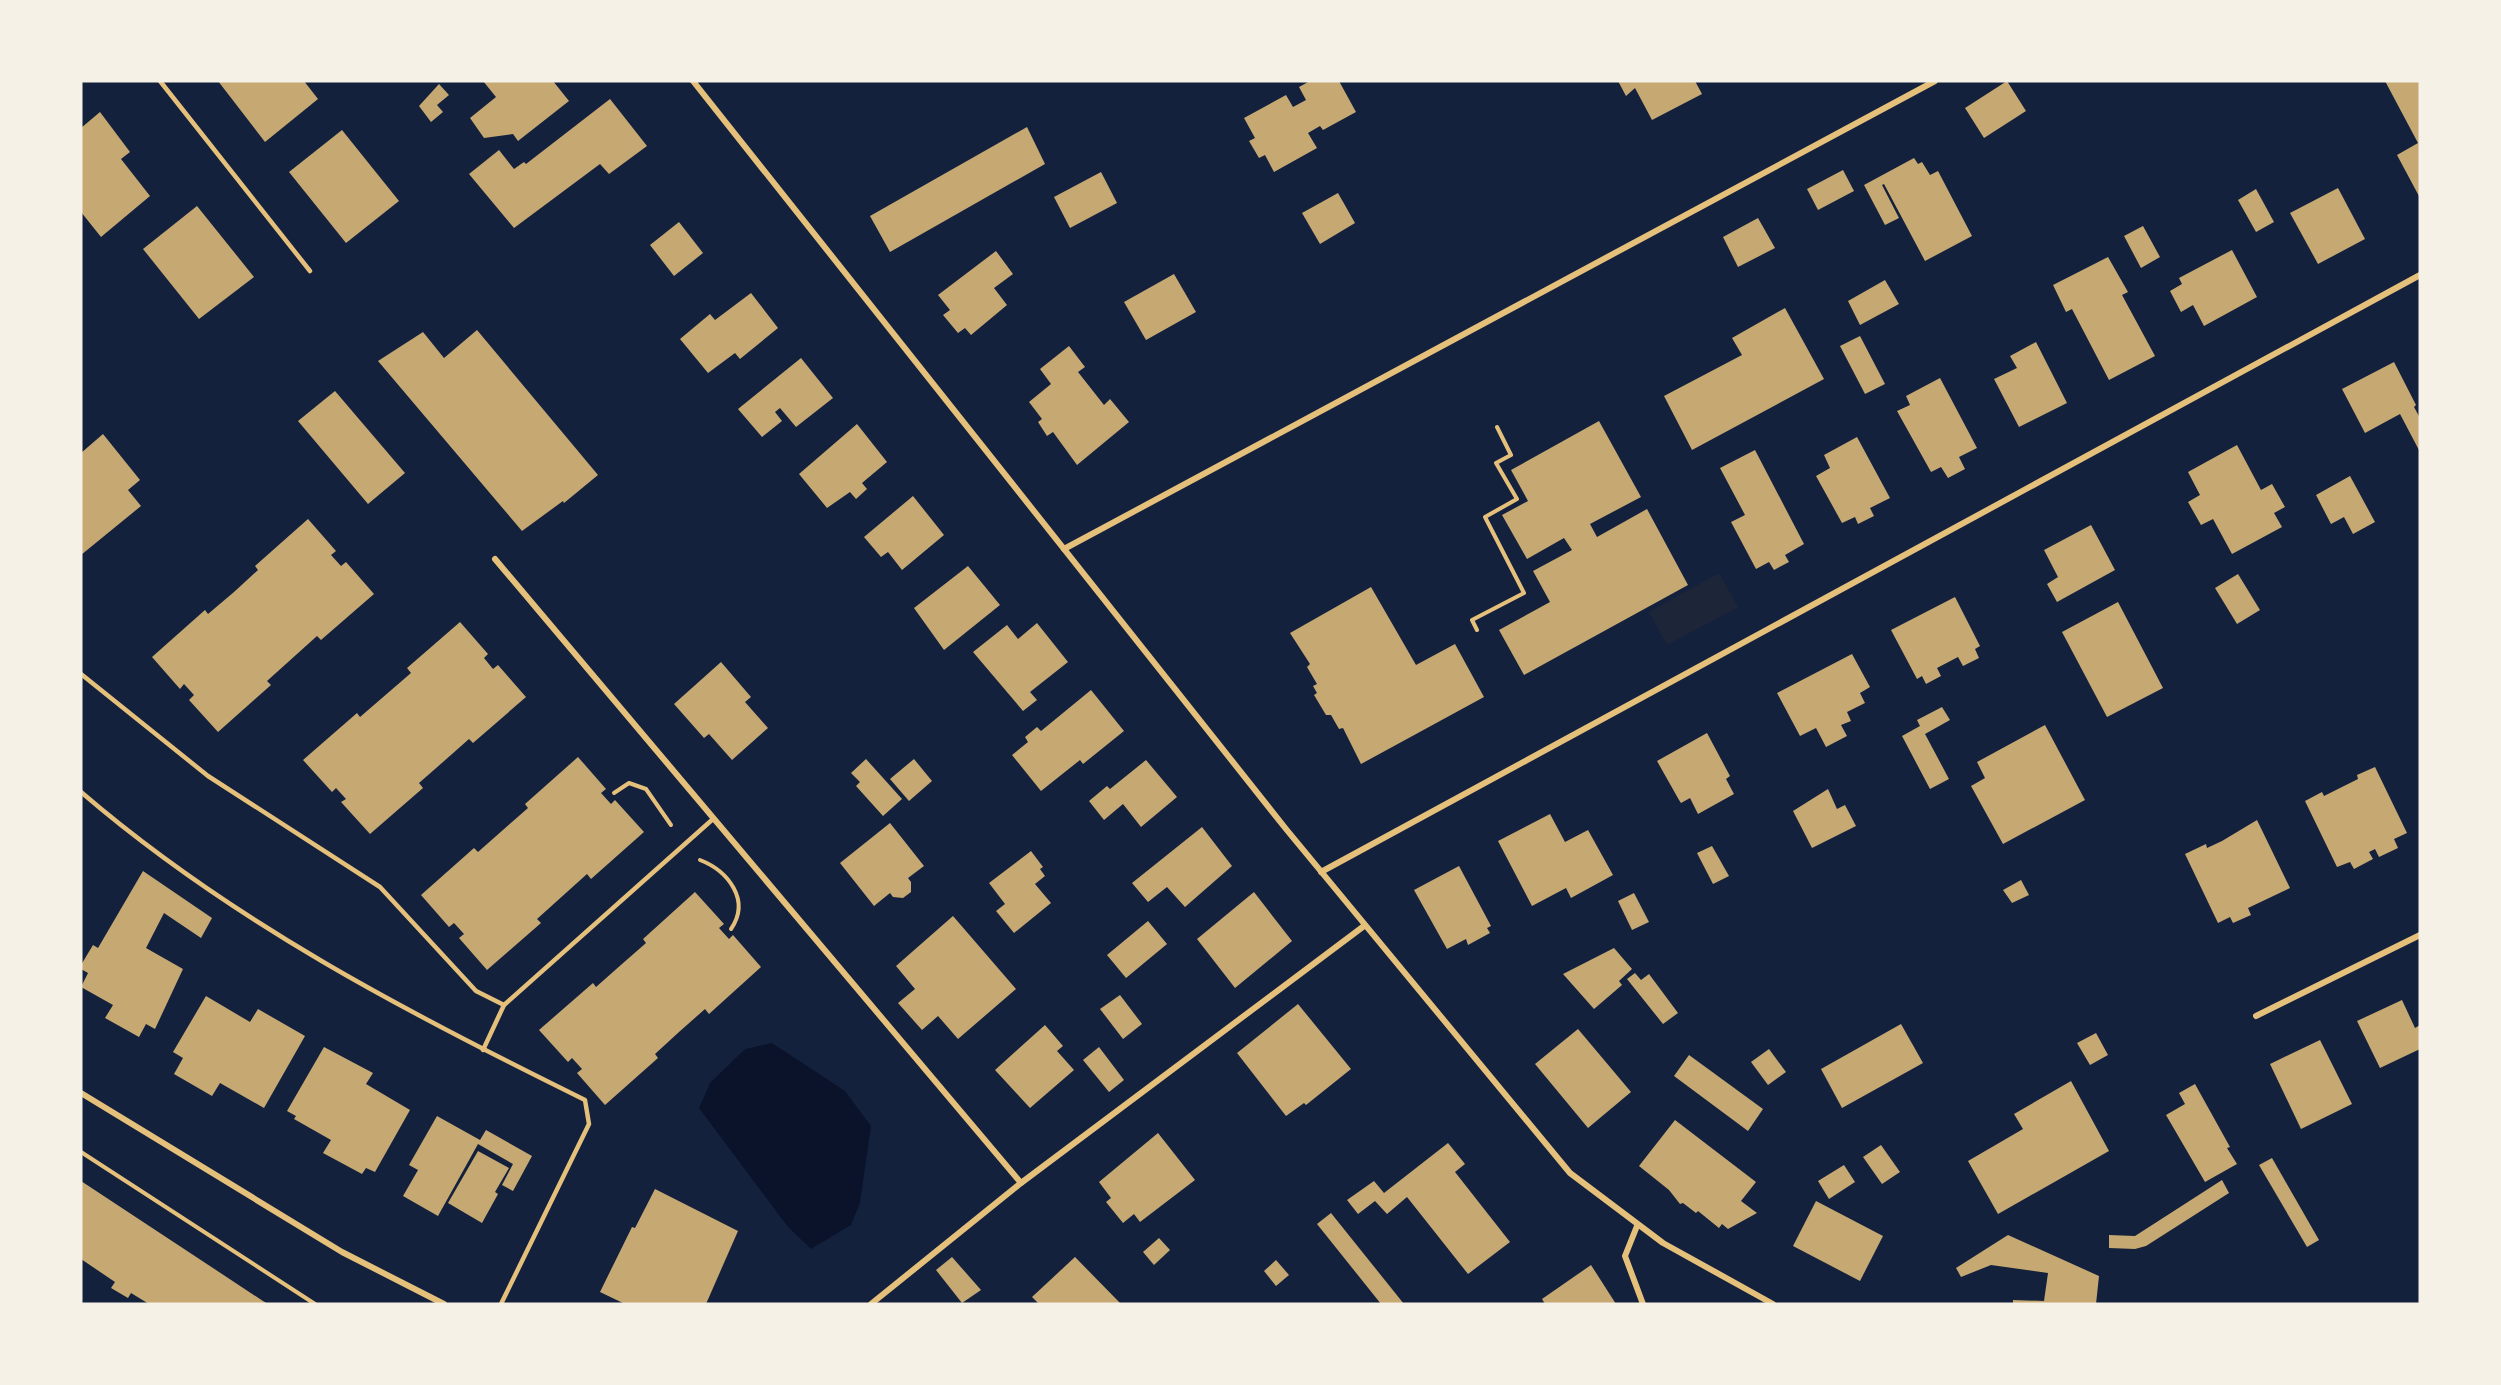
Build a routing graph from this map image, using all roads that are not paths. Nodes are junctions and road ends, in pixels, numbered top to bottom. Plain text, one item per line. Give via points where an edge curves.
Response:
1 (160, 81) edge
2 (693, 81) edge
3 (1935, 81) edge
4 (310, 271) dead end
5 (2420, 275) edge
6 (1064, 549) junction
7 (495, 560) dead end
8 (81, 674) edge
9 (81, 792) edge
10 (712, 819) junction
11 (1321, 872) junction
12 (1364, 926) junction
13 (2420, 935) edge
14 (504, 1005) junction
15 (2256, 1016) dead end
16 (483, 1050) junction
17 (81, 1093) edge
18 (1021, 1183) junction
19 (1637, 1226) junction
20 (444, 1304) edge
21 (501, 1304) edge
22 (871, 1304) edge
23 (1643, 1304) edge
24 (1773, 1304) edge

1 - 4 lane
2 - 6 street
3 - 6 street
5 - 11 street
6 - 11 street
7 - 10 street
8 - 14 lane via 208,776 380,887 476,991
9 - 16 lane via 139,842 220,899 396,1005
10 - 14 lane
10 - 18 street
11 - 12 street
12 - 18 street
12 - 19 street via 1570,1173
13 - 15 street
14 - 16 lane
16 - 21 lane via 585,1100 589,1124
17 - 20 street via 323,1240
18 - 22 street
19 - 23 street via 1625,1256
19 - 24 street

